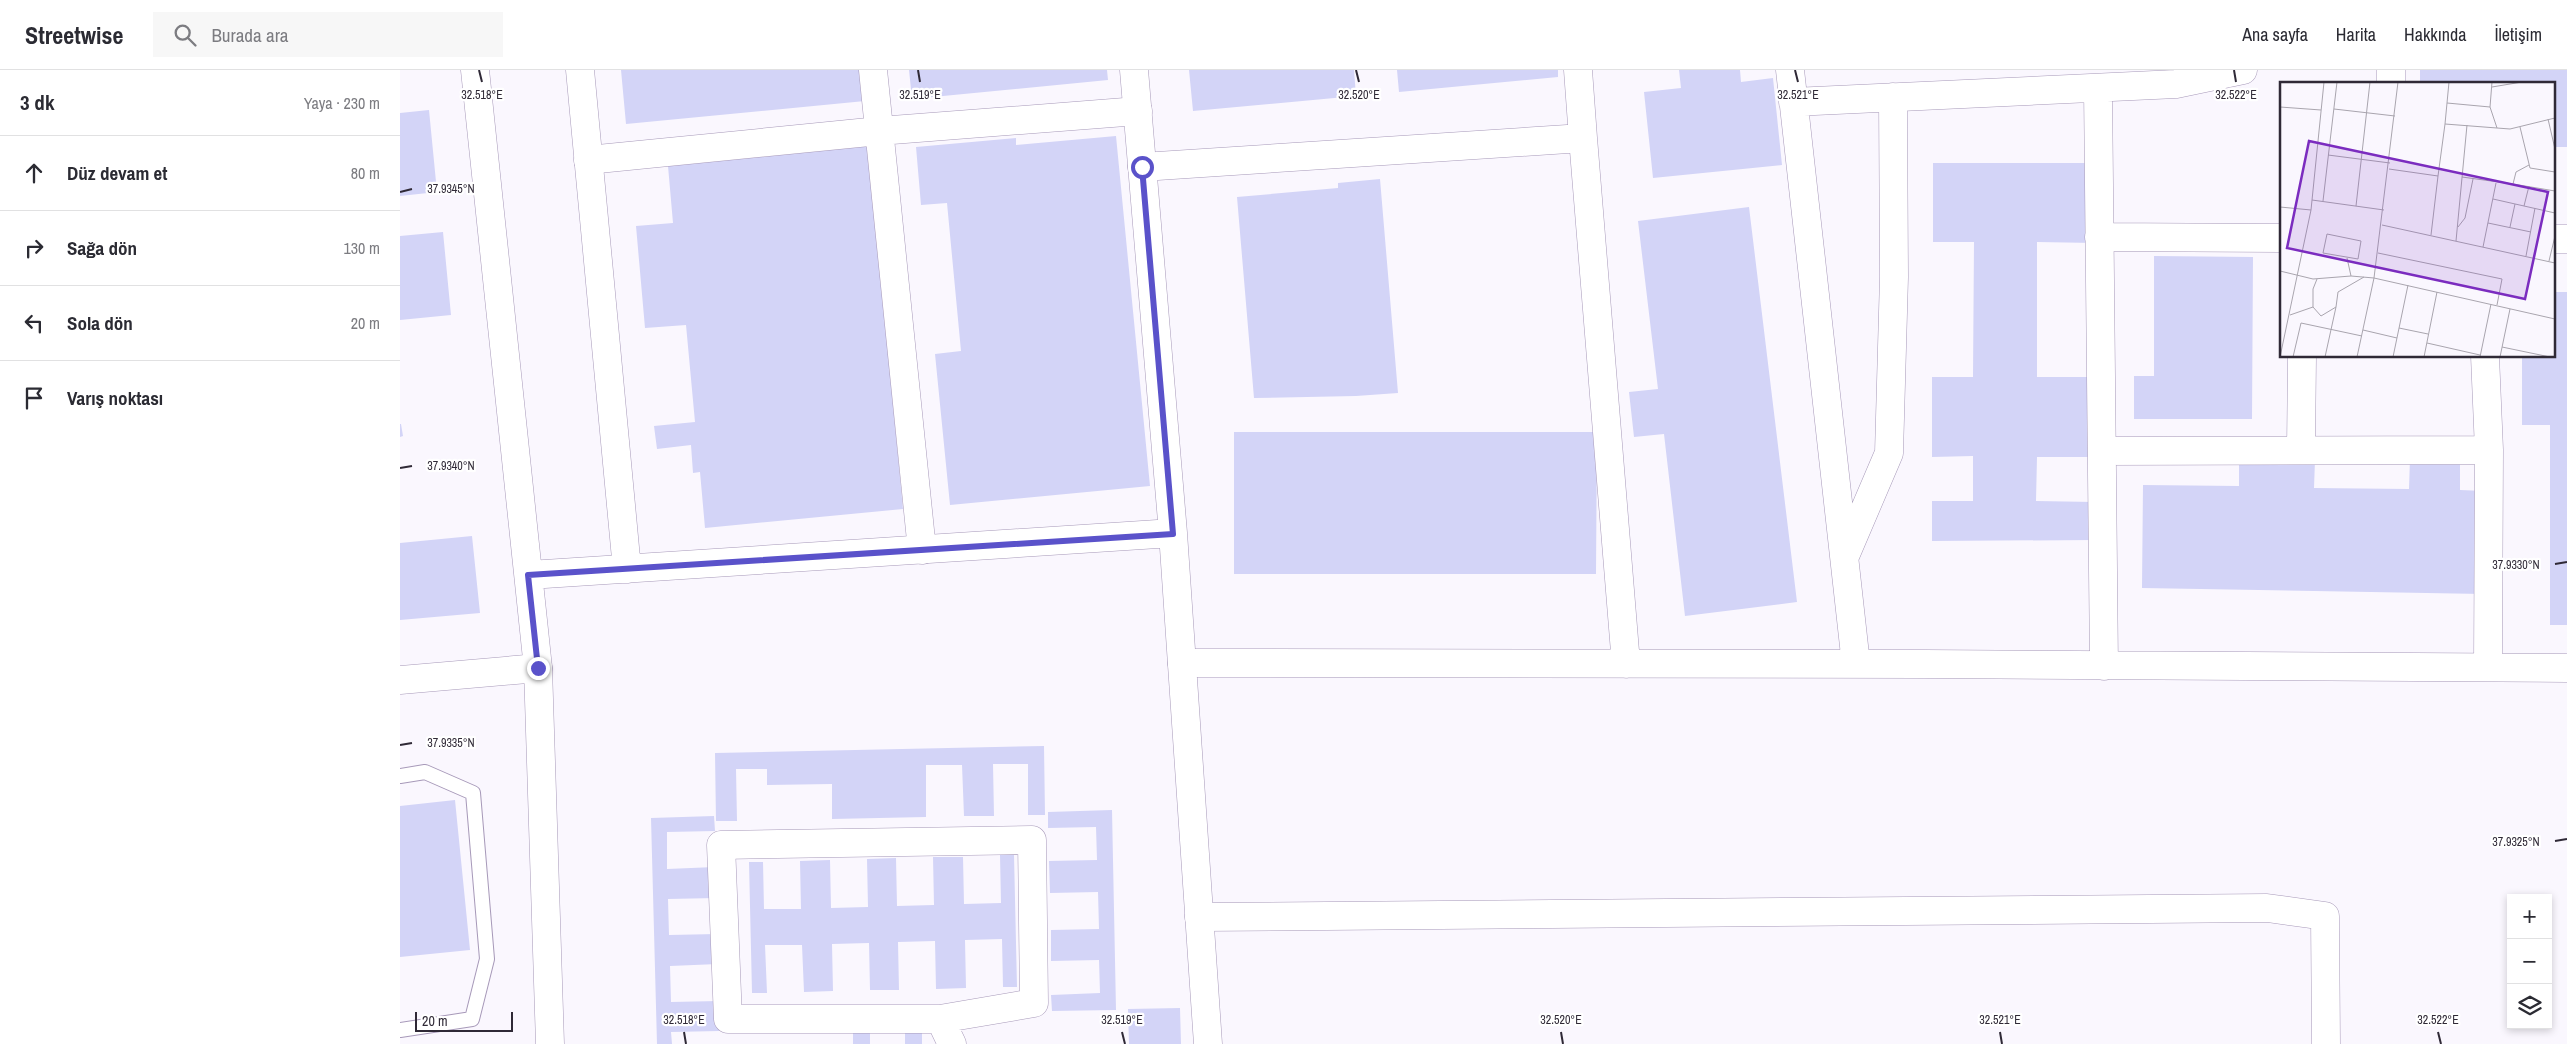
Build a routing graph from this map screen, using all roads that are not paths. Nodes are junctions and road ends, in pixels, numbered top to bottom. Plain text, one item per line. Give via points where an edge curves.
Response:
1 (475, 70) edge
2 (580, 70) edge
3 (873, 70) edge
4 (1134, 70) edge
5 (1578, 70) edge
6 (1790, 70) edge
7 (2243, 70) edge
8 (2098, 88) junction
9 (1893, 97) junction
10 (1793, 102) junction
11 (1138, 111) junction
12 (879, 131) junction
13 (1583, 138) junction
14 (588, 160) junction
15 (1142, 167) junction
16 (2099, 238) junction
17 (2280, 238) edge
18 (2554, 239) edge
19 (2567, 239) edge
20 (2302, 358) edge
21 (2485, 358) edge
22 (2301, 449) junction
23 (2489, 450) junction
24 (2102, 451) junction
25 (1173, 534) junction
26 (922, 550) junction
27 (1844, 558) junction
28 (627, 569) junction
29 (528, 575) junction
30 (1182, 664) junction
31 (1626, 664) junction
32 (1856, 664) junction
33 (2104, 666) junction
34 (2488, 667) junction
35 (538, 668) junction
36 (2567, 668) edge
37 (400, 680) edge
38 (400, 776) edge
39 (1200, 917) junction
40 (940, 1020) junction
41 (400, 1030) edge
42 (550, 1044) edge
43 (952, 1044) edge
44 (1208, 1044) edge
45 (2326, 1044) edge

1 - 29 street
2 - 14 street
3 - 12 street
4 - 11 street
5 - 13 street
6 - 10 street
7 - 8 street via 2176,84
8 - 9 street
8 - 16 street
9 - 10 street
9 - 27 street via 1894,277 1889,453
10 - 27 street
11 - 12 street
11 - 15 street
12 - 14 street
12 - 26 street
13 - 15 street
13 - 31 street
14 - 28 street
15 - 25 street
16 - 17 street
16 - 24 street
18 - 19 street
20 - 22 street
21 - 23 street
22 - 23 street
22 - 24 street
23 - 34 street
24 - 33 street
25 - 26 street
25 - 30 street
26 - 28 street
27 - 32 street
28 - 29 street
29 - 35 street
30 - 31 street
30 - 39 street
31 - 32 street
32 - 33 street
33 - 34 street
34 - 36 street
35 - 37 street
35 - 42 street
38 - 41 lane via 425,772 473,793 487,959 472,1019
39 - 44 street
39 - 45 street via 2267,908 2325,916
40 - 40 street via 728,1019 721,845 1032,840 1034,1003
40 - 43 street

